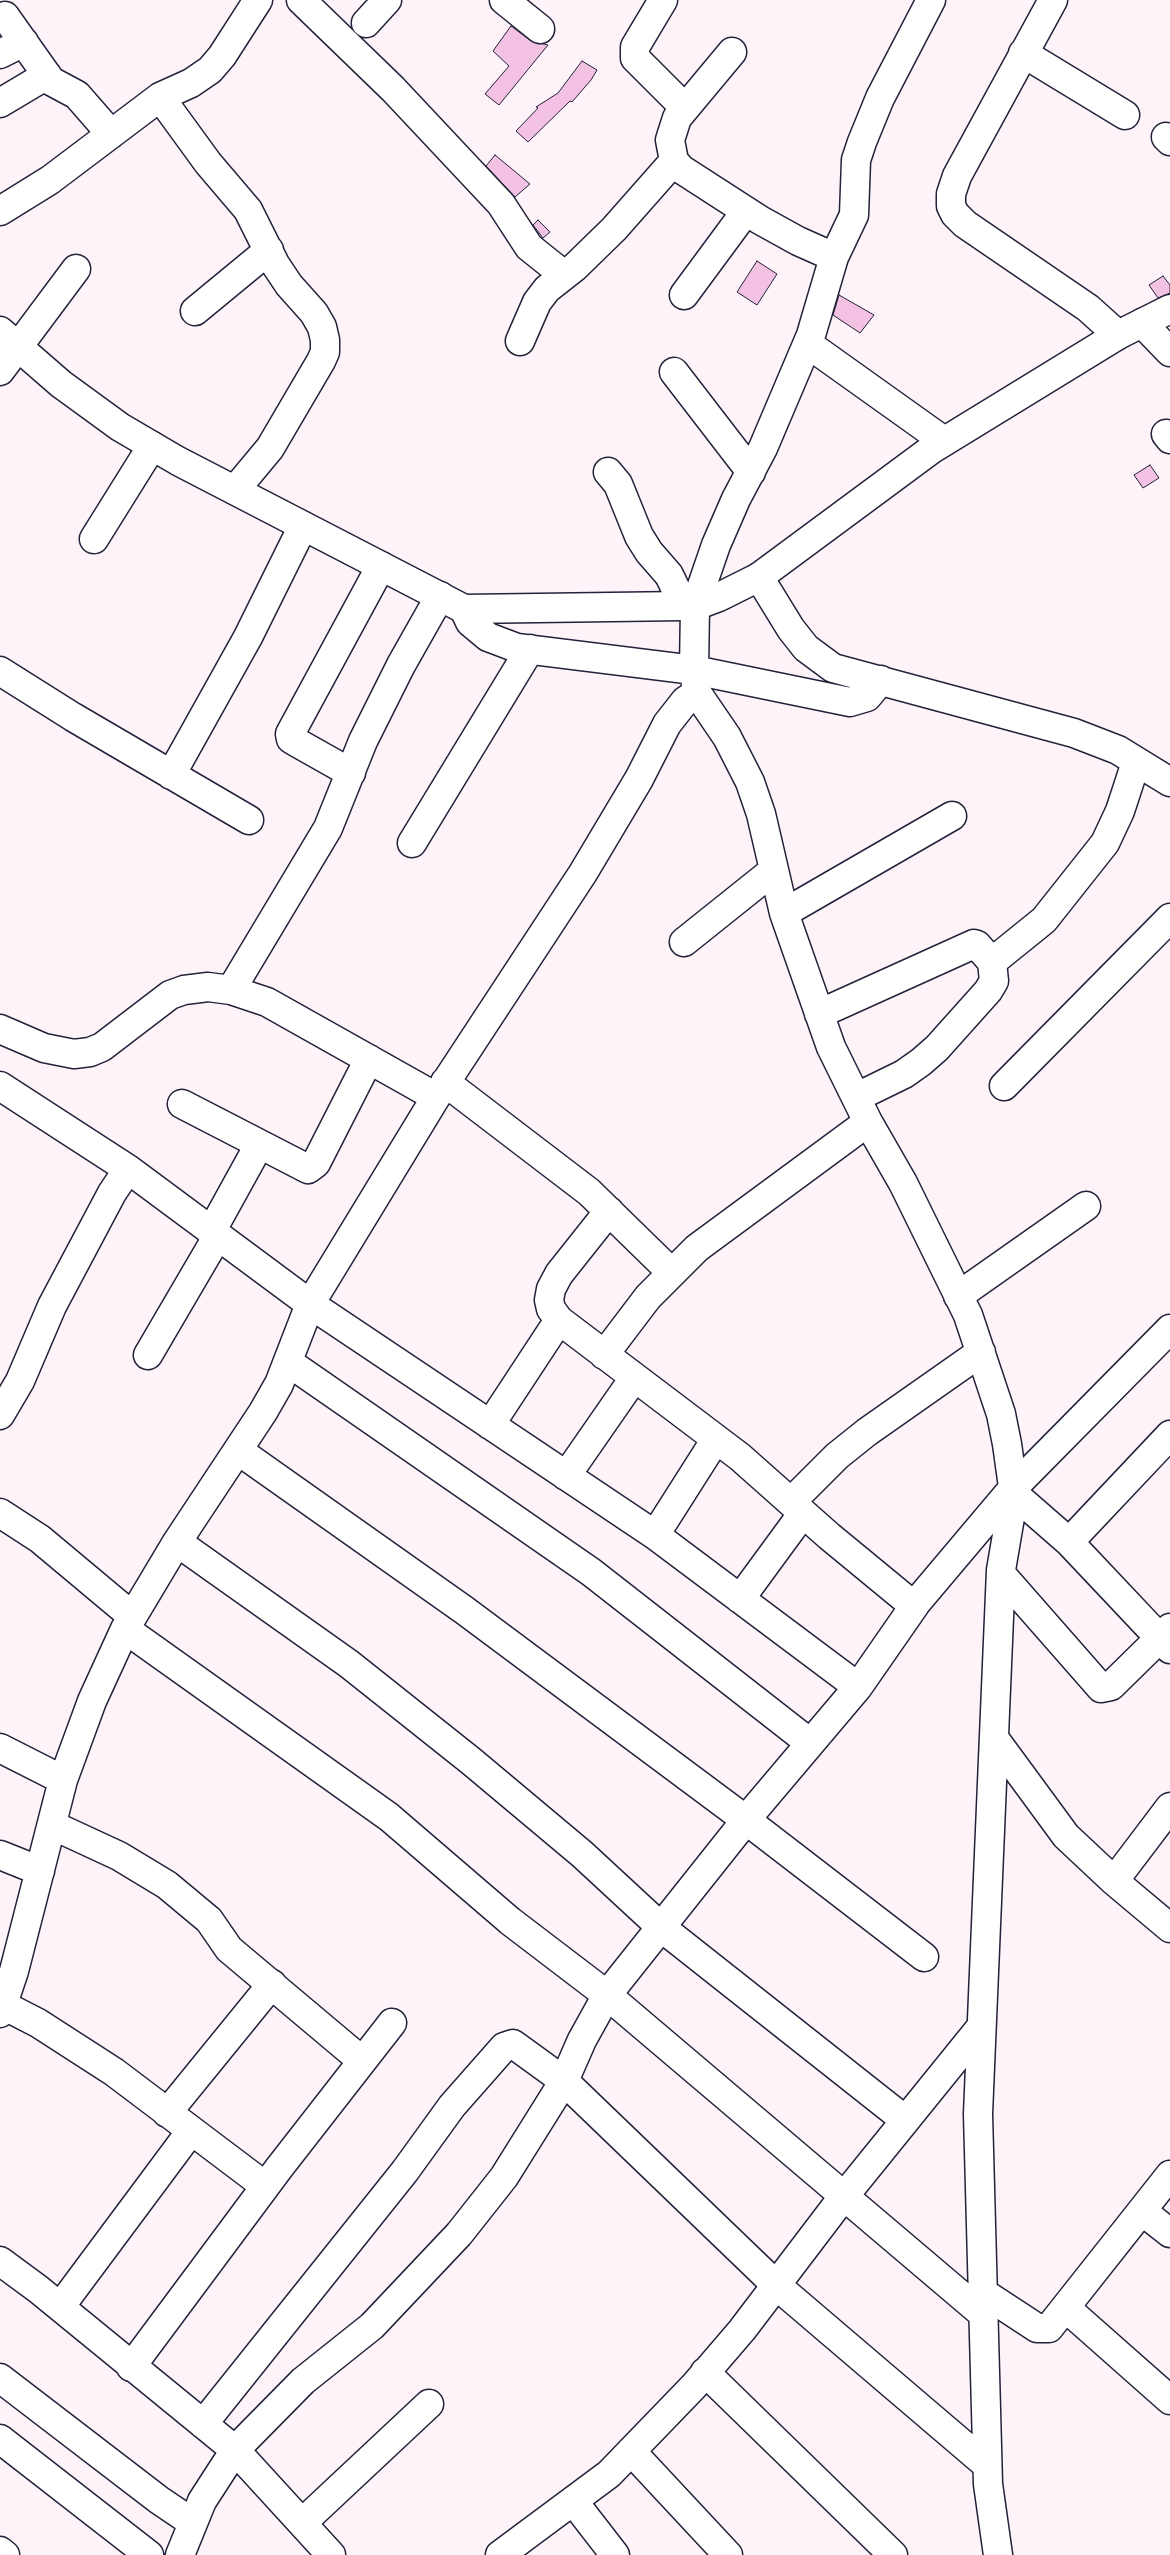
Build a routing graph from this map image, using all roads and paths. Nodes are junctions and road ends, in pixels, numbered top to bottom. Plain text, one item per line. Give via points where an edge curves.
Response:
1 (258, 0) edge
2 (301, 0) edge
3 (387, 0) edge
4 (504, 0) edge
5 (663, 0) edge
6 (932, 0) edge
7 (1053, 0) edge
8 (5, 16) dead end
9 (366, 23) dead end
10 (540, 28) dead end
11 (24, 42) junction
12 (732, 52) dead end
13 (1023, 53) junction
14 (0, 54) edge
15 (47, 75) junction
16 (160, 97) junction
17 (0, 103) edge
18 (685, 108) junction
19 (1125, 115) dead end
20 (111, 134) junction
21 (674, 161) junction
22 (0, 210) edge
23 (746, 212) junction
24 (269, 250) junction
25 (834, 258) junction
26 (76, 269) dead end
27 (564, 275) junction
28 (684, 295) dead end
29 (1170, 309) edge
30 (195, 311) dead end
31 (1130, 329) junction
32 (10, 340) edge
33 (520, 341) dead end
34 (808, 344) junction
35 (1170, 352) edge
36 (0, 371) edge
37 (674, 372) dead end
38 (944, 441) junction
39 (152, 446) junction
40 (608, 472) dead end
41 (751, 472) junction
42 (235, 490) junction
43 (303, 526) junction
44 (94, 539) dead end
45 (381, 566) junction
46 (759, 577) junction
47 (440, 596) junction
48 (690, 606) junction
49 (464, 608) junction
50 (530, 649) junction
51 (0, 670) edge
52 (881, 680) junction
53 (696, 682) junction
54 (1136, 762) junction
55 (351, 773) junction
56 (171, 775) junction
57 (1170, 782) edge
58 (952, 816) dead end
59 (249, 820) dead end
60 (412, 843) dead end
61 (774, 870) junction
62 (784, 913) junction
63 (1170, 918) edge
64 (684, 942) dead end
65 (992, 962) junction
66 (231, 990) junction
67 (819, 1014) junction
68 (0, 1029) edge
69 (369, 1059) junction
70 (0, 1086) edge
71 (1004, 1086) dead end
72 (441, 1090) junction
73 (857, 1097) junction
74 (182, 1104) dead end
75 (868, 1122) junction
76 (259, 1145) junction
77 (128, 1169) junction
78 (1086, 1206) dead end
79 (609, 1211) junction
80 (214, 1235) junction
81 (671, 1272) junction
82 (958, 1296) junction
83 (310, 1304) junction
84 (559, 1320) junction
85 (1170, 1329) edge
86 (981, 1352) junction
87 (148, 1355) dead end
88 (604, 1355) junction
89 (288, 1362) junction
90 (634, 1378) junction
91 (0, 1415) edge
92 (490, 1425) junction
93 (1170, 1434) edge
94 (716, 1439) junction
95 (239, 1451) junction
96 (566, 1476) junction
97 (1014, 1490) junction
98 (797, 1507) junction
99 (0, 1513) edge
100 (655, 1535) junction
101 (177, 1542) junction
102 (1069, 1542) junction
103 (1001, 1574) junction
104 (740, 1599) junction
105 (914, 1606) junction
106 (129, 1622) junction
107 (1167, 1639) edge
108 (858, 1687) junction
109 (994, 1738) junction
110 (810, 1743) junction
111 (0, 1748) edge
112 (63, 1780) junction
113 (1170, 1807) edge
114 (746, 1820) junction
115 (52, 1825) junction
116 (0, 1855) edge
117 (40, 1871) junction
118 (1114, 1881) junction
119 (662, 1928) junction
120 (1170, 1928) edge
121 (924, 1957) dead end
122 (7, 1967) edge
123 (272, 1984) junction
124 (607, 1995) junction
125 (2, 2009) edge
126 (392, 2023) dead end
127 (981, 2027) junction
128 (361, 2060) junction
129 (564, 2081) junction
130 (167, 2113) junction
131 (905, 2120) junction
132 (191, 2131) junction
133 (1170, 2175) edge
134 (265, 2186) junction
135 (843, 2197) junction
136 (1142, 2211) junction
137 (1170, 2232) edge
138 (0, 2261) edge
139 (776, 2285) junction
140 (983, 2303) junction
141 (60, 2307) junction
142 (1066, 2308) junction
143 (132, 2367) junction
144 (705, 2372) junction
145 (0, 2378) edge
146 (1170, 2400) edge
147 (429, 2404) dead end
148 (203, 2424) junction
149 (0, 2439) edge
150 (235, 2450) junction
151 (632, 2450) junction
152 (987, 2465) junction
153 (574, 2502) junction
154 (302, 2522) junction
155 (193, 2523) junction
156 (0, 2551) edge
157 (5, 2555) edge
158 (149, 2555) edge
159 (180, 2555) edge
160 (331, 2555) edge
161 (500, 2555) edge
162 (615, 2555) edge
163 (728, 2555) edge
164 (892, 2555) edge
165 (998, 2555) edge

1 - 16 street via 210,70 192,83
2 - 27 street via 393,88 501,204 530,247
3 - 9 street
4 - 10 street
5 - 18 street via 636,48 635,58
6 - 25 street via 880,98 862,142 856,160 854,215
7 - 13 street
8 - 11 street
11 - 14 street
11 - 15 street
12 - 18 street
13 - 19 street
13 - 31 street via 957,176 951,206 966,224 1088,308
15 - 17 street
15 - 20 street via 57,86 77,96
16 - 20 street
16 - 24 street via 212,169 248,210
18 - 21 street via 672,129 670,140
20 - 22 street via 50,180
21 - 23 street
21 - 27 street via 614,229
23 - 25 street
23 - 28 street
24 - 30 street
24 - 42 street via 289,284 318,320 325,340 325,352 270,448
25 - 34 street
26 - 32 street
27 - 33 street via 537,302
29 - 31 street
31 - 35 street
31 - 38 street
32 - 36 street
32 - 39 street via 61,384
34 - 38 street
34 - 41 street
37 - 41 street
38 - 46 street
39 - 42 street
39 - 44 street
40 - 48 street via 618,484 639,536
41 - 48 street
42 - 43 street
43 - 45 street
43 - 56 street via 248,637
45 - 47 street
45 - 55 street via 290,734 291,739
46 - 48 street via 719,598
46 - 52 street via 806,648 833,668
47 - 49 street
47 - 55 street via 393,680
48 - 49 street
48 - 53 street
49 - 50 street via 470,622 488,637 517,648
50 - 53 street
50 - 60 street
51 - 56 street via 73,718
52 - 53 street via 867,697 850,702
52 - 54 street via 1074,733 1118,750
53 - 61 street via 750,782
53 - 72 street via 667,724 639,779 583,873
54 - 57 street
54 - 65 street via 1105,843 1044,920
55 - 66 street via 328,828
56 - 59 street
58 - 62 street
61 - 62 street
61 - 64 street
62 - 67 street
63 - 71 street
65 - 67 street via 974,944
65 - 73 street via 992,983 937,1048 904,1074
66 - 68 street via 198,986 170,996 102,1047 90,1052 74,1054 44,1048
66 - 69 street via 267,1002
67 - 73 street via 830,1047
69 - 72 street
69 - 76 street via 312,1167 304,1168
70 - 77 street
72 - 79 street via 589,1192
72 - 83 street
73 - 75 street
74 - 76 street
75 - 81 street via 697,1248
75 - 82 street via 903,1183
76 - 80 street
77 - 80 street
77 - 91 street via 52,1306 20,1381
78 - 82 street
79 - 81 street
79 - 84 street via 551,1289 551,1309
80 - 83 street
80 - 87 street
81 - 88 street
82 - 86 street
83 - 89 street
83 - 92 street
84 - 88 street
84 - 92 street
85 - 97 street
86 - 97 street via 1002,1414
86 - 98 street via 837,1456
88 - 90 street
89 - 95 street via 264,1412
89 - 110 street via 591,1572
90 - 94 street
90 - 96 street
92 - 96 street
93 - 102 street
94 - 98 street
94 - 100 street
95 - 101 street
95 - 114 street via 464,1610
96 - 100 street
97 - 102 street
97 - 103 street
97 - 105 street
98 - 104 street
98 - 105 street
99 - 106 street via 40,1539
100 - 104 street
101 - 106 street
101 - 119 street via 349,1664 471,1761 582,1854
102 - 107 street
103 - 107 street via 1101,1688 1111,1686
103 - 109 street
104 - 108 street
105 - 108 street
106 - 112 street via 88,1710
106 - 124 street via 389,1817 510,1921
108 - 110 street
109 - 118 street via 1057,1825
109 - 127 street
110 - 114 street
111 - 112 street
112 - 115 street
113 - 118 street
114 - 119 street
114 - 121 street
115 - 117 street
115 - 123 street via 119,1856 167,1885 209,1920 229,1949
116 - 117 street
117 - 122 street
118 - 120 street
119 - 124 street
119 - 131 street
122 - 125 street
123 - 128 street
123 - 130 street
124 - 129 street
124 - 135 street
125 - 130 street via 38,2023 114,2072
126 - 128 street
127 - 131 street
127 - 140 street via 978,2114
128 - 134 street
129 - 139 street
129 - 148 street via 513,2044 504,2047 452,2106 405,2171
129 - 150 street via 504,2177 458,2234 372,2326 303,2381
130 - 132 street
131 - 135 street
132 - 134 street
132 - 141 street
133 - 136 street
134 - 143 street
135 - 139 street
135 - 140 street
136 - 137 street
136 - 142 street
138 - 141 street
139 - 144 street
139 - 152 street
140 - 142 street via 1043,2330 1050,2328
140 - 152 street
141 - 143 street
142 - 146 street
143 - 148 street
144 - 151 street
144 - 164 street
145 - 155 street
147 - 154 street
148 - 150 street
149 - 158 street
150 - 154 street
150 - 155 street via 202,2501
151 - 153 street via 609,2474
151 - 163 street
152 - 165 street
153 - 161 street
153 - 162 street
154 - 160 street
155 - 159 street
156 - 157 street

